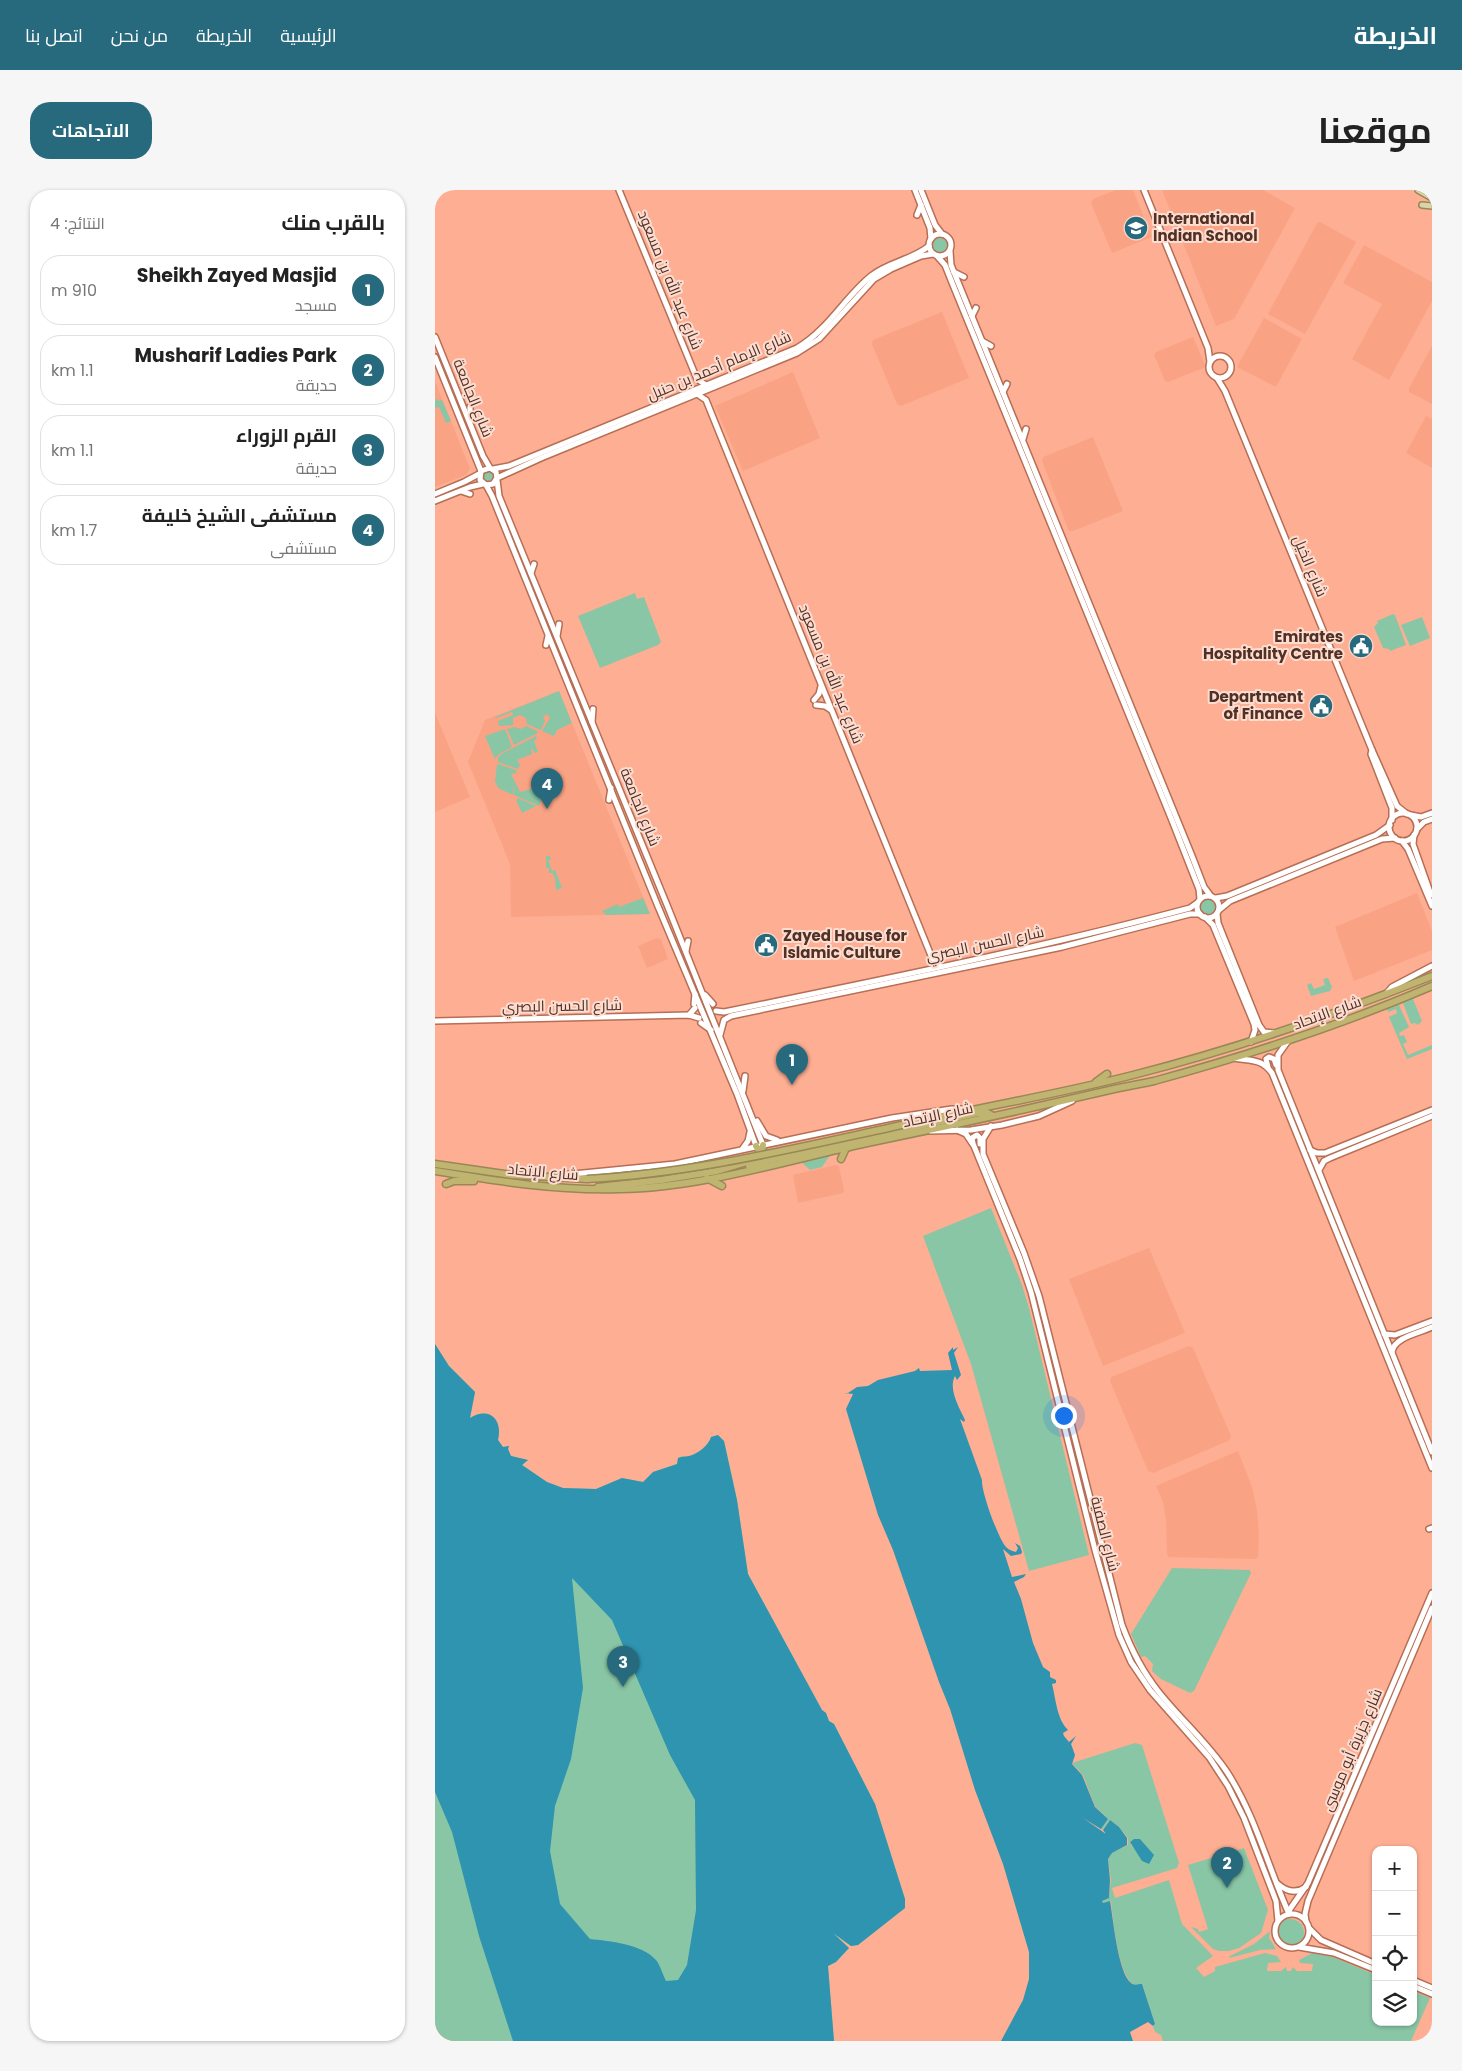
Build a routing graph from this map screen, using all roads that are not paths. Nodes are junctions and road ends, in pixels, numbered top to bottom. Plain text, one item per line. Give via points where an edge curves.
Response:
1 (619, 190) edge
2 (915, 190) edge
3 (921, 190) edge
4 (1144, 190) edge
5 (1418, 190) edge
6 (1432, 198) edge
7 (921, 205) junction
8 (1422, 206) dead end
9 (1432, 206) edge
10 (917, 215) dead end
11 (943, 234) junction
12 (931, 240) junction
13 (929, 246) junction
14 (950, 251) junction
15 (904, 254) dead end
16 (935, 255) junction
17 (911, 256) junction
18 (954, 272) junction
19 (964, 277) dead end
20 (945, 283) dead end
21 (953, 285) junction
22 (976, 308) dead end
23 (959, 316) dead end
24 (970, 318) junction
25 (435, 337) edge
26 (982, 341) junction
27 (991, 346) dead end
28 (1208, 348) junction
29 (1220, 356) junction
30 (983, 357) junction
31 (435, 358) edge
32 (1210, 362) junction
33 (979, 363) dead end
34 (1228, 374) junction
35 (1217, 378) junction
36 (697, 379) junction
37 (1007, 384) dead end
38 (707, 387) junction
39 (1225, 391) junction
40 (695, 392) junction
41 (1000, 392) junction
42 (705, 400) junction
43 (470, 407) dead end
44 (453, 416) dead end
45 (462, 421) junction
46 (470, 423) junction
47 (1026, 429) dead end
48 (1023, 440) junction
49 (491, 468) junction
50 (480, 473) junction
51 (497, 479) junction
52 (485, 485) junction
53 (460, 491) junction
54 (435, 494) edge
55 (470, 494) dead end
56 (441, 498) junction
57 (435, 501) edge
58 (440, 505) dead end
59 (497, 509) junction
60 (495, 521) dead end
61 (534, 564) dead end
62 (531, 574) junction
63 (518, 575) dead end
64 (525, 580) junction
65 (540, 596) junction
66 (550, 602) dead end
67 (1085, 607) junction
68 (1095, 619) junction
69 (559, 624) dead end
70 (548, 635) junction
71 (557, 636) junction
72 (546, 645) dead end
73 (556, 654) junction
74 (1106, 661) junction
75 (1117, 672) junction
76 (572, 674) junction
77 (562, 684) dead end
78 (821, 685) junction
79 (571, 690) junction
80 (593, 709) dead end
81 (832, 710) junction
82 (592, 722) junction
83 (602, 747) junction
84 (1372, 750) junction
85 (611, 752) dead end
86 (611, 788) junction
87 (609, 800) dead end
88 (1425, 809) dead end
89 (1432, 811) edge
90 (1408, 815) junction
91 (1432, 818) edge
92 (1391, 822) junction
93 (1417, 829) junction
94 (1414, 835) junction
95 (1395, 838) junction
96 (1401, 841) junction
97 (638, 869) dead end
98 (645, 872) junction
99 (656, 878) junction
100 (664, 882) dead end
101 (652, 889) junction
102 (1213, 897) junction
103 (1432, 898) edge
104 (1199, 901) junction
105 (667, 905) junction
106 (1432, 906) edge
107 (1218, 912) junction
108 (1203, 916) junction
109 (661, 928) dead end
110 (669, 930) junction
111 (688, 941) dead end
112 (675, 943) junction
113 (1021, 950) junction
114 (686, 951) junction
115 (672, 952) dead end
116 (1006, 953) junction
117 (1012, 957) junction
118 (932, 958) junction
119 (995, 960) junction
120 (941, 966) junction
121 (1432, 966) edge
122 (928, 968) junction
123 (1432, 976) edge
124 (1432, 986) edge
125 (702, 992) junction
126 (695, 994) junction
127 (1385, 995) junction
128 (713, 1004) dead end
129 (717, 1011) dead end
130 (731, 1013) junction
131 (689, 1016) junction
132 (435, 1021) edge
133 (711, 1030) junction
134 (1282, 1032) junction
135 (720, 1035) junction
136 (1287, 1041) junction
137 (1251, 1043) junction
138 (1234, 1058) junction
139 (1268, 1068) junction
140 (1277, 1068) junction
141 (1107, 1074) dead end
142 (745, 1076) dead end
143 (1086, 1087) junction
144 (742, 1091) junction
145 (1074, 1099) junction
146 (973, 1109) junction
147 (1432, 1110) edge
148 (993, 1116) junction
149 (1432, 1116) edge
150 (753, 1118) junction
151 (991, 1126) junction
152 (750, 1129) junction
153 (957, 1130) junction
154 (927, 1131) junction
155 (779, 1141) junction
156 (758, 1143) junction
157 (973, 1146) junction
158 (743, 1148) junction
159 (846, 1148) junction
160 (982, 1150) junction
161 (1310, 1150) junction
162 (732, 1152) junction
163 (1332, 1153) junction
164 (761, 1155) junction
165 (780, 1158) junction
166 (841, 1159) dead end
167 (793, 1161) junction
168 (750, 1162) junction
169 (435, 1164) edge
170 (800, 1166) dead end
171 (728, 1168) junction
172 (1319, 1170) junction
173 (435, 1171) edge
174 (550, 1177) junction
175 (707, 1178) junction
176 (487, 1179) junction
177 (446, 1184) dead end
178 (722, 1186) dead end
179 (595, 1189) junction
180 (1330, 1207) junction
181 (1366, 1297) junction
182 (1432, 1320) edge
183 (1432, 1327) edge
184 (1412, 1332) junction
185 (1385, 1334) junction
186 (1392, 1352) junction
187 (1401, 1383) junction
188 (1432, 1452) edge
189 (1432, 1468) edge
190 (1432, 1593) edge
191 (1432, 1608) edge
192 (1410, 1644) junction
193 (1416, 1647) junction
194 (1130, 1653) junction
195 (1378, 1727) junction
196 (1375, 1735) junction
197 (1275, 1882) junction
198 (1307, 1887) junction
199 (1289, 1914) junction
200 (1278, 1921) junction
201 (1307, 1925) junction
202 (1299, 1947) junction
203 (1372, 1962) edge
204 (1372, 1968) edge
205 (1416, 1981) edge
206 (1430, 1985) edge
207 (1417, 1988) edge
208 (1432, 1994) edge

1 - 36 main road, شارع عبد الله بن مسعود
2 - 7 main road
3 - 11 main road via 935,225
4 - 28 main road via 1160,238
5 - 6 main road
7 - 10 main road
7 - 12 main road
8 - 9 main road
11 - 12 main road
11 - 14 main road via 951,242
12 - 13 main road
13 - 16 main road
13 - 17 main road, شارع الإمام أحمد بن حنبل
14 - 16 main road via 946,255
14 - 18 main road
15 - 17 main road
16 - 21 main road via 944,263
16 - 38 main road, شارع الإمام أحمد بن حنبل via 921,256 879,276 823,334 803,349
17 - 38 main road, شارع الإمام أحمد بن حنبل via 871,276 821,330 803,344
18 - 19 main road
18 - 24 main road
20 - 21 main road
21 - 24 main road
22 - 24 main road
23 - 24 main road
24 - 26 main road
24 - 30 main road
25 - 46 main road, شارع الجامعة
26 - 27 main road
26 - 41 main road
28 - 29 main road
28 - 32 main road
29 - 32 main road
29 - 34 main road via 1231,364
30 - 33 main road
30 - 41 main road
31 - 45 main road, شارع الجامعة
32 - 35 main road via 1209,371
34 - 35 main road
34 - 39 main road
35 - 39 main road, شارع الخيل
36 - 38 main road
36 - 40 main road
37 - 41 main road
38 - 40 main road, شارع الإمام أحمد بن حنبل
38 - 42 main road
39 - 84 main road, شارع الخيل
40 - 42 main road
40 - 49 main road, شارع الإمام أحمد بن حنبل via 509,466
40 - 51 main road, شارع الإمام أحمد بن حنبل
41 - 48 main road
41 - 67 main road
42 - 78 main road, شارع عبد الله بن مسعود
43 - 46 main road
44 - 45 main road
45 - 50 main road, شارع الجامعة
46 - 49 main road, شارع الجامعة
47 - 48 main road
48 - 68 main road
49 - 50 main road
49 - 51 main road
50 - 52 main road via 480,480
50 - 54 main road
51 - 52 main road via 491,485
51 - 62 main road, شارع الجامعة via 498,492
52 - 53 main road
52 - 59 main road, شارع الجامعة
53 - 55 main road
53 - 56 main road
56 - 57 main road
56 - 58 main road
59 - 60 main road
59 - 64 main road, شارع الجامعة
61 - 62 main road
62 - 65 main road, شارع الجامعة
63 - 64 main road
64 - 70 main road, شارع الجامعة
65 - 66 main road
65 - 71 main road, شارع الجامعة
67 - 68 main road
67 - 74 main road
68 - 75 main road
69 - 71 main road
70 - 72 main road
70 - 73 main road, شارع الجامعة
71 - 76 main road, شارع الجامعة
73 - 76 main road via 560,654
73 - 79 main road, شارع الجامعة
74 - 75 main road
74 - 104 main road via 1195,881
75 - 102 main road via 1204,887
76 - 82 main road, شارع الجامعة
77 - 79 main road
78 - 81 main road, شارع عبد الله بن مسعود
78 - 81 main road via 815,702
79 - 86 main road, شارع الجامعة
80 - 82 main road
81 - 118 main road, شارع عبد الله بن مسعود
82 - 83 main road, شارع الجامعة
83 - 85 main road
83 - 99 main road, شارع الجامعة
84 - 90 main road, شارع الخيل via 1397,806
84 - 92 main road, شارع الخيل
86 - 87 main road
86 - 98 main road, شارع الجامعة
88 - 89 main road
89 - 90 main road via 1419,817
90 - 92 main road via 1400,814
90 - 93 main road via 1415,820
91 - 93 main road
92 - 95 main road
92 - 102 main road via 1376,835 1225,897
93 - 94 main road
94 - 96 main road
94 - 103 main road via 1413,844
95 - 96 main road
95 - 107 main road via 1382,839 1230,901
96 - 106 main road via 1408,849
97 - 98 main road
98 - 101 main road, شارع الجامعة
99 - 100 main road
99 - 105 main road, شارع الجامعة
101 - 105 main road via 657,889
101 - 110 main road, شارع الجامعة
102 - 104 main road
102 - 107 main road via 1219,904
104 - 108 main road via 1197,909
104 - 113 main road, شارع الحسن البصري via 1190,908
105 - 114 main road, شارع الجامعة
107 - 108 main road via 1211,918
107 - 134 main road via 1218,923 1259,1025 1264,1032
108 - 117 main road, شارع الحسن البصري via 1190,914
108 - 137 main road via 1213,926 1254,1024
109 - 110 main road
110 - 112 main road, شارع الجامعة
111 - 114 main road
112 - 115 main road
112 - 126 main road, شارع الجامعة
113 - 116 main road, شارع الحسن البصري
113 - 117 main road
114 - 125 main road, شارع الجامعة
116 - 119 main road
116 - 120 main road, شارع الحسن البصري
117 - 119 main road, شارع الحسن البصري
118 - 120 main road, شارع عبد الله بن مسعود
118 - 122 main road
119 - 130 main road, شارع الحسن البصري
120 - 122 main road, شارع الحسن البصري
121 - 127 main road, شارع الإتحاد
122 - 130 main road, شارع الحسن البصري
123 - 127 highway, شارع الإتحاد
124 - 136 highway, شارع الإتحاد
125 - 128 main road
125 - 135 main road, شارع الجامعة
126 - 131 main road
126 - 133 main road, شارع الجامعة
127 - 134 highway, شارع الإتحاد
129 - 130 main road, شارع الحسن البصري
130 - 135 main road, شارع الحسن البصري via 724,1019
131 - 132 main road, شارع الحسن البصري
131 - 133 main road, شارع الحسن البصري
133 - 152 main road, شارع الجامعة
134 - 137 highway, شارع الإتحاد
135 - 144 main road, شارع الجامعة
136 - 138 highway, شارع الإتحاد
136 - 140 main road via 1279,1052
137 - 143 highway, شارع الإتحاد
138 - 139 main road via 1253,1059
138 - 145 highway, شارع الإتحاد via 1151,1082
139 - 140 main road via 1266,1059 1271,1057
139 - 180 main road
140 - 161 main road
141 - 143 highway
142 - 144 main road
143 - 146 highway, شارع الإتحاد
144 - 150 main road, شارع الجامعة
145 - 148 highway, شارع الإتحاد
145 - 151 main road via 1039,1116
146 - 155 main road via 899,1116
146 - 174 highway, شارع الإتحاد, bridge via 695,1168 628,1177
147 - 163 main road
148 - 154 highway, شارع الإتحاد
148 - 165 highway via 977,1113
149 - 163 main road
150 - 155 main road via 766,1136
150 - 156 main road, شارع الجامعة
151 - 153 main road
151 - 160 main road via 984,1136
152 - 156 main road, شارع الجامعة
152 - 158 main road
153 - 154 main road
153 - 157 main road, شارع الصفية via 966,1134
154 - 159 highway, شارع الإتحاد
155 - 156 main road
155 - 165 main road via 767,1150
156 - 158 main road
156 - 164 highway
157 - 160 main road via 972,1138 977,1136
157 - 194 main road, شارع الصفية via 1031,1292 1109,1603 1119,1635
158 - 162 main road
159 - 166 highway
159 - 167 highway, شارع الإتحاد
160 - 194 main road, شارع الصفية via 1035,1283
161 - 163 main road via 1319,1154
161 - 172 main road
162 - 168 main road via 752,1149 755,1156
162 - 174 main road via 660,1166
163 - 172 main road
164 - 165 highway
164 - 168 highway
165 - 171 highway
167 - 170 highway
167 - 175 highway, شارع الإتحاد
168 - 171 highway
169 - 174 highway, شارع الإتحاد
171 - 179 highway via 661,1180 601,1185
172 - 180 main road
173 - 176 highway, شارع الإتحاد
175 - 178 highway
175 - 179 highway, شارع الإتحاد via 647,1188
176 - 177 highway
176 - 179 highway, شارع الإتحاد
180 - 181 main road
181 - 185 main road
181 - 187 main road
182 - 184 main road
183 - 184 main road
184 - 185 main road
184 - 186 main road via 1396,1342
185 - 186 main road
186 - 187 main road
187 - 188 main road
187 - 189 main road
190 - 192 main road, شارع جزيرة أبو موسى
191 - 193 main road, شارع جزيرة أبو موسى
192 - 193 main road via 1412,1648
192 - 195 main road, شارع جزيرة أبو موسى
193 - 195 main road, شارع جزيرة أبو موسى
194 - 197 main road, شارع الصفية via 1232,1779
194 - 200 main road, شارع الصفية via 1150,1690 1209,1757 1229,1786 1275,1898
195 - 196 main road, شارع جزيرة أبو موسى
196 - 198 main road, شارع جزيرة أبو موسى
196 - 201 main road, شارع جزيرة أبو موسى via 1307,1901
197 - 198 main road via 1292,1892
197 - 199 main road, شارع الصفية
198 - 199 main road, شارع جزيرة أبو موسى
199 - 200 main road
199 - 201 main road via 1299,1916
200 - 202 main road via 1274,1930 1279,1943 1289,1948
201 - 202 main road via 1307,1939
201 - 203 main road via 1321,1940
202 - 204 main road via 1333,1953
205 - 206 main road
207 - 208 main road

